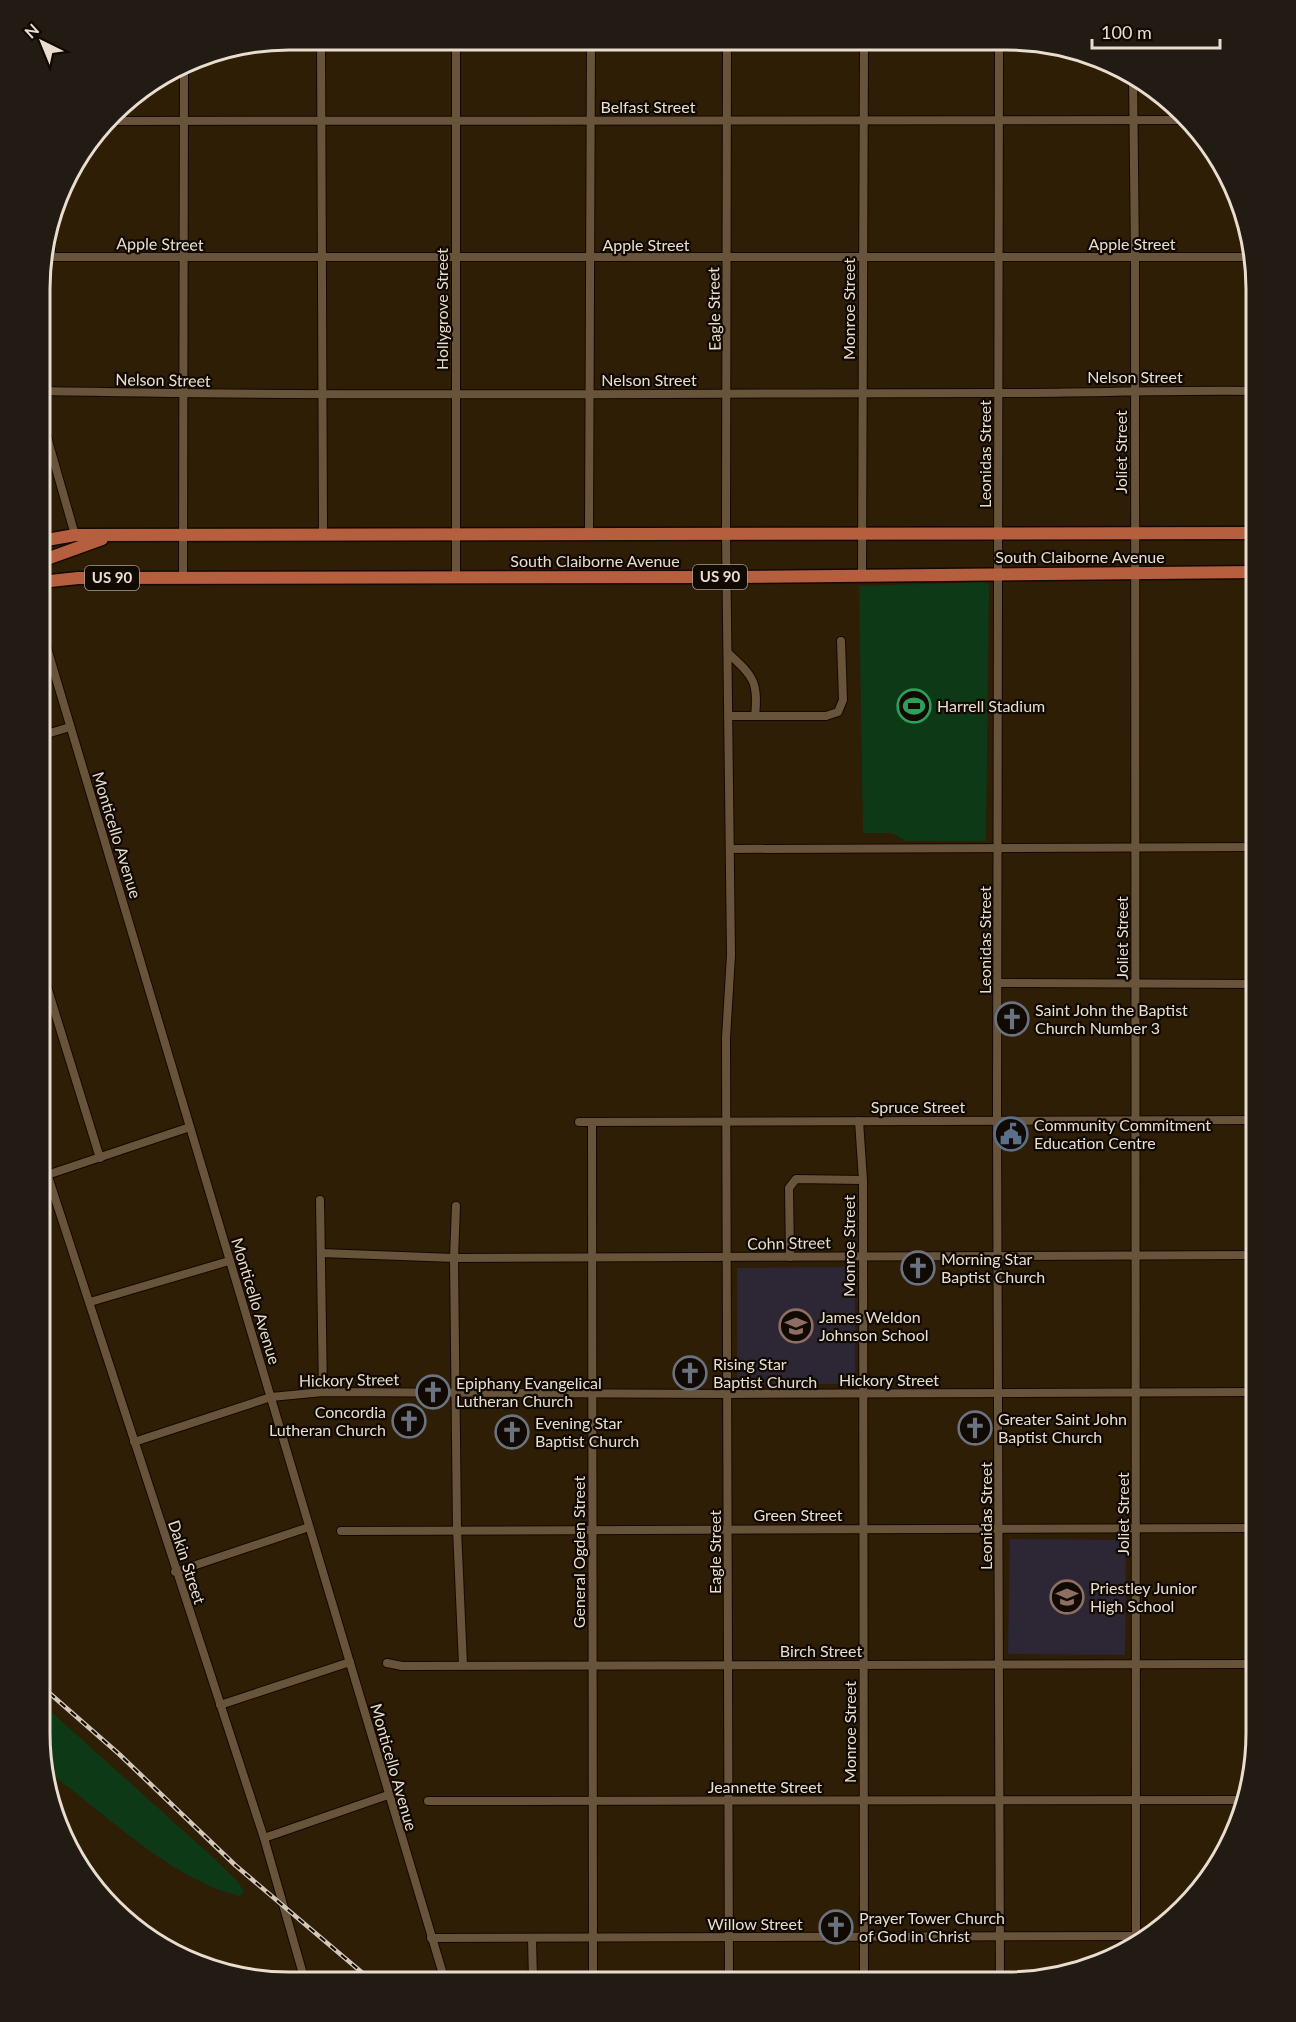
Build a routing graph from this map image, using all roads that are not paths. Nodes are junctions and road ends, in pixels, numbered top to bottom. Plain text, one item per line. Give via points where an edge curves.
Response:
1 (321, 49) edge
2 (456, 49) edge
3 (591, 49) edge
4 (727, 49) edge
5 (864, 49) edge
6 (999, 49) edge
7 (184, 74) edge
8 (1132, 85) edge
9 (1000, 119) junction
10 (1133, 119) junction
11 (456, 120) junction
12 (591, 120) junction
13 (727, 120) junction
14 (865, 120) junction
15 (1176, 120) edge
16 (119, 121) edge
17 (185, 121) junction
18 (320, 121) junction
19 (52, 256) edge
20 (863, 257) junction
21 (1135, 257) junction
22 (1244, 257) edge
23 (184, 258) junction
24 (320, 258) junction
25 (455, 258) junction
26 (591, 258) junction
27 (727, 259) junction
28 (1000, 259) junction
29 (1134, 389) junction
30 (50, 391) edge
31 (1246, 391) edge
32 (862, 392) junction
33 (455, 393) junction
34 (591, 393) junction
35 (728, 393) junction
36 (999, 393) junction
37 (185, 394) junction
38 (321, 394) junction
39 (50, 448) edge
40 (1135, 533) junction
41 (1246, 533) edge
42 (323, 534) junction
43 (456, 534) junction
44 (589, 534) junction
45 (726, 534) junction
46 (999, 534) junction
47 (75, 535) junction
48 (862, 535) junction
49 (112, 536) junction
50 (185, 536) junction
51 (50, 539) edge
52 (50, 558) edge
53 (1246, 572) edge
54 (1135, 573) junction
55 (999, 574) junction
56 (862, 577) junction
57 (183, 578) junction
58 (456, 578) junction
59 (726, 578) junction
60 (50, 581) edge
61 (841, 641) dead end
62 (728, 653) junction
63 (50, 661) edge
64 (729, 716) junction
65 (754, 716) junction
66 (70, 727) junction
67 (50, 733) edge
68 (1136, 845) junction
69 (1246, 847) edge
70 (998, 848) junction
71 (731, 849) junction
72 (999, 984) junction
73 (1136, 984) junction
74 (1246, 984) edge
75 (50, 996) edge
76 (997, 1120) junction
77 (1136, 1120) junction
78 (1246, 1120) edge
79 (859, 1121) junction
80 (579, 1122) dead end
81 (592, 1122) junction
82 (727, 1122) junction
83 (190, 1127) junction
84 (100, 1158) junction
85 (50, 1174) edge
86 (863, 1180) junction
87 (50, 1184) edge
88 (320, 1200) dead end
89 (456, 1206) dead end
90 (321, 1253) junction
91 (863, 1255) junction
92 (999, 1255) junction
93 (1136, 1255) junction
94 (1246, 1255) edge
95 (593, 1257) junction
96 (729, 1257) junction
97 (790, 1257) junction
98 (454, 1258) junction
99 (229, 1261) junction
100 (90, 1302) junction
101 (323, 1392) junction
102 (1136, 1392) junction
103 (1246, 1392) edge
104 (457, 1393) junction
105 (593, 1393) junction
106 (863, 1393) junction
107 (999, 1393) junction
108 (728, 1394) junction
109 (271, 1397) junction
110 (134, 1442) junction
111 (309, 1527) junction
112 (999, 1528) junction
113 (1136, 1528) junction
114 (1246, 1528) edge
115 (457, 1529) junction
116 (593, 1529) junction
117 (729, 1529) junction
118 (863, 1529) junction
119 (341, 1531) dead end
120 (175, 1572) junction
121 (350, 1662) junction
122 (387, 1663) dead end
123 (864, 1664) junction
124 (1000, 1664) junction
125 (1136, 1664) junction
126 (1246, 1664) edge
127 (463, 1665) junction
128 (593, 1665) junction
129 (729, 1665) junction
130 (220, 1706) junction
131 (388, 1795) junction
132 (593, 1800) junction
133 (864, 1800) junction
134 (1000, 1800) junction
135 (1136, 1800) junction
136 (1237, 1800) edge
137 (428, 1801) dead end
138 (729, 1801) junction
139 (264, 1838) junction
140 (1136, 1934) edge
141 (864, 1937) junction
142 (1000, 1937) junction
143 (431, 1938) junction
144 (532, 1938) junction
145 (593, 1938) junction
146 (729, 1938) junction
147 (1126, 1941) edge
148 (303, 1973) edge
149 (442, 1973) edge
150 (533, 1973) edge
151 (592, 1973) edge
152 (729, 1973) edge
153 (864, 1973) edge
154 (1000, 1973) edge

1 - 18 street
2 - 11 street, Hollygrove Street
3 - 12 street
4 - 13 street, Eagle Street
5 - 14 street, Monroe Street
6 - 9 street, Leonidas Street
7 - 17 street
8 - 10 street, Joliet Street
9 - 10 street, Belfast Street
9 - 14 street, Belfast Street
9 - 28 street, Leonidas Street
10 - 15 street, Belfast Street
10 - 21 street, Joliet Street
11 - 12 street, Belfast Street
11 - 18 street, Belfast Street
11 - 25 street, Hollygrove Street
12 - 13 street, Belfast Street
12 - 26 street
13 - 14 street, Belfast Street
13 - 27 street, Eagle Street
14 - 20 street, Monroe Street
16 - 17 street, Belfast Street
17 - 18 street, Belfast Street
17 - 23 street
18 - 24 street
19 - 23 street, Apple Street
20 - 27 street, Apple Street
20 - 28 street, Apple Street
20 - 32 street, Monroe Street
21 - 22 street, Apple Street
21 - 28 street, Apple Street
21 - 29 street, Joliet Street
23 - 24 street, Apple Street
23 - 37 street
24 - 25 street, Apple Street
24 - 38 street
25 - 26 street, Apple Street
25 - 33 street, Hollygrove Street
26 - 27 street, Apple Street
26 - 34 street
27 - 35 street, Eagle Street
28 - 36 street, Leonidas Street
29 - 31 street, Nelson Street
29 - 36 street, Nelson Street
29 - 40 street, Joliet Street
30 - 37 street, Nelson Street
32 - 35 street, Nelson Street
32 - 36 street, Nelson Street
32 - 48 street, Monroe Street
33 - 34 street, Nelson Street
33 - 38 street, Nelson Street
33 - 43 street, Hollygrove Street
34 - 35 street, Nelson Street
34 - 44 street
35 - 45 street, Eagle Street
36 - 46 street, Leonidas Street
37 - 38 street, Nelson Street
37 - 50 street
38 - 42 street
39 - 47 street
40 - 41 main road, South Claiborne Avenue
40 - 46 main road, South Claiborne Avenue
40 - 54 street, Joliet Street
42 - 43 main road, South Claiborne Avenue
42 - 50 main road, South Claiborne Avenue
43 - 44 main road, South Claiborne Avenue
43 - 58 street, Hollygrove Street
44 - 45 main road, South Claiborne Avenue
45 - 48 main road, South Claiborne Avenue
45 - 59 street, Eagle Street
46 - 48 main road, South Claiborne Avenue
46 - 55 street, Leonidas Street
47 - 49 main road, South Claiborne Avenue
47 - 51 main road, South Claiborne Avenue
48 - 56 street, Monroe Street
49 - 50 main road, South Claiborne Avenue
49 - 52 main road
50 - 57 street
53 - 54 main road, South Claiborne Avenue / US 90
54 - 55 main road, South Claiborne Avenue / US 90
54 - 68 street, Joliet Street
55 - 56 main road, South Claiborne Avenue / US 90
55 - 70 street, Leonidas Street
56 - 59 main road, South Claiborne Avenue / US 90
57 - 58 main road, South Claiborne Avenue / US 90
57 - 60 main road, South Claiborne Avenue / US 90
58 - 59 main road, South Claiborne Avenue / US 90
59 - 62 street, Eagle Street
61 - 65 street via 843,700 838,712 826,716
62 - 64 street, Eagle Street
62 - 65 street via 755,682
63 - 66 street, Monticello Avenue
64 - 65 street
64 - 71 street, Eagle Street
66 - 67 street
66 - 83 street, Monticello Avenue
68 - 69 street
68 - 70 street
68 - 73 street, Joliet Street
70 - 71 street
70 - 72 street, Leonidas Street
71 - 82 street, Eagle Street
72 - 73 street
72 - 76 street, Leonidas Street
73 - 74 street
73 - 77 street, Joliet Street
75 - 84 street
76 - 77 street, Spruce Street
76 - 79 street, Spruce Street
76 - 92 street, Leonidas Street
77 - 78 street, Spruce Street
77 - 93 street, Joliet Street
79 - 82 street, Spruce Street
79 - 86 street, Monroe Street
80 - 81 street, Spruce Street
81 - 82 street, Spruce Street
81 - 95 street, General Ogden Street
82 - 96 street, Eagle Street
83 - 84 street
83 - 99 street, Monticello Avenue
84 - 85 street
86 - 91 street, Monroe Street
86 - 97 street via 796,1179 791,1183
87 - 100 street, Dakin Street
88 - 90 street
89 - 98 street
90 - 98 street, Cohn Street
90 - 101 street
91 - 92 street, Cohn Street
91 - 97 street, Cohn Street
91 - 106 street, Monroe Street
92 - 93 street, Cohn Street
92 - 107 street, Leonidas Street
93 - 94 street, Cohn Street
93 - 102 street, Joliet Street
95 - 96 street, Cohn Street
95 - 98 street, Cohn Street
95 - 105 street, General Ogden Street
96 - 97 street, Cohn Street
96 - 108 street, Eagle Street
98 - 104 street
99 - 100 street
99 - 109 street, Monticello Avenue
100 - 110 street, Dakin Street
101 - 104 street, Hickory Street
101 - 109 street, Hickory Street
102 - 103 street, Hickory Street
102 - 107 street, Hickory Street
102 - 113 street, Joliet Street
104 - 105 street, Hickory Street
104 - 115 street
105 - 108 street, Hickory Street
105 - 116 street, General Ogden Street
106 - 107 street, Hickory Street
106 - 108 street, Hickory Street
106 - 118 street, Monroe Street
107 - 112 street, Leonidas Street
108 - 117 street, Eagle Street
109 - 110 street, Hickory Street
109 - 111 street, Monticello Avenue
110 - 120 street, Dakin Street
111 - 120 street
111 - 121 street, Monticello Avenue
112 - 113 street, Green Street
112 - 118 street, Green Street
112 - 124 street, Leonidas Street
113 - 114 street, Green Street
113 - 125 street, Joliet Street
115 - 116 street, Green Street
115 - 119 street, Green Street
115 - 127 street
116 - 117 street, Green Street
116 - 128 street, General Ogden Street
117 - 118 street, Green Street
117 - 129 street, Eagle Street
118 - 123 street, Monroe Street
120 - 130 street, Dakin Street
121 - 130 street
121 - 131 street, Monticello Avenue
122 - 127 street, Birch Street
123 - 124 street, Birch Street
123 - 129 street, Birch Street
123 - 133 street, Monroe Street
124 - 125 street, Birch Street
124 - 134 street, Leonidas Street
125 - 126 street, Birch Street
125 - 135 street, Joliet Street
127 - 128 street, Birch Street
128 - 129 street, Birch Street
128 - 132 street, General Ogden Street
129 - 138 street, Eagle Street
130 - 139 street, Dakin Street
131 - 139 street
131 - 143 street, Monticello Avenue
132 - 137 street, Jeannette Street
132 - 138 street, Jeannette Street
132 - 145 street, General Ogden Street
133 - 134 street, Jeannette Street
133 - 138 street, Jeannette Street
133 - 141 street, Monroe Street
134 - 135 street, Jeannette Street
134 - 142 street, Leonidas Street
135 - 136 street, Jeannette Street
135 - 140 street, Joliet Street
138 - 146 street, Eagle Street
139 - 148 street, Dakin Street
141 - 142 street, Willow Street
141 - 146 street, Willow Street
141 - 153 street, Monroe Street
142 - 147 street, Willow Street
142 - 154 street, Leonidas Street
143 - 144 street, Willow Street
143 - 149 street, Monticello Avenue
144 - 145 street, Willow Street
144 - 150 street
145 - 146 street, Willow Street
145 - 151 street, General Ogden Street
146 - 152 street, Eagle Street

